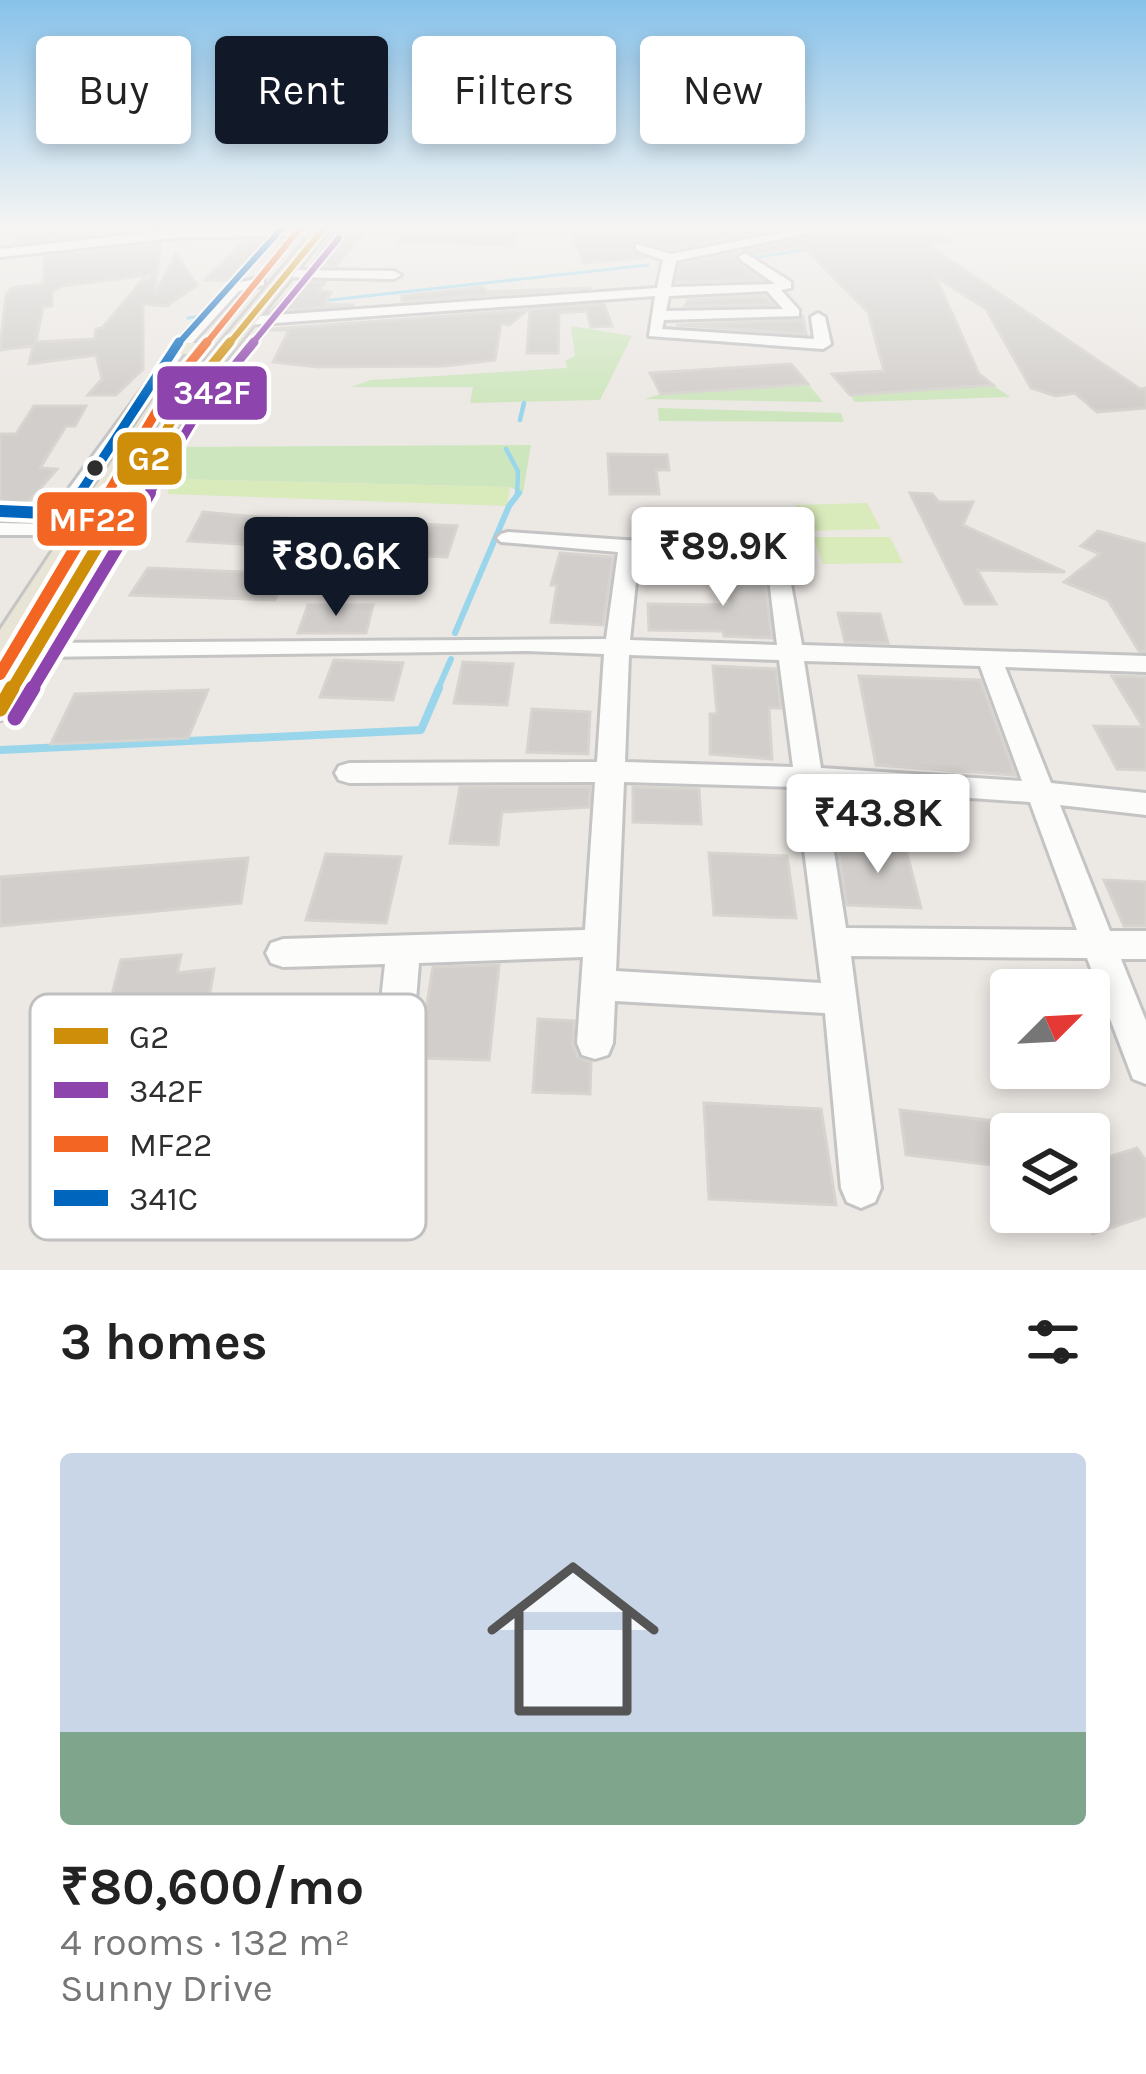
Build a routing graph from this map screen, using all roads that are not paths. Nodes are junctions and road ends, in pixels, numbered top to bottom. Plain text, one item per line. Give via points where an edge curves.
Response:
1 (254, 286) edge
2 (276, 286) edge
3 (660, 286) edge
4 (777, 286) edge
5 (771, 287) junction
6 (658, 292) junction
7 (657, 316) junction
8 (818, 317) dead end
9 (246, 321) junction
10 (188, 349) junction
11 (155, 425) junction
12 (0, 529) edge
13 (63, 531) junction
14 (508, 538) dead end
15 (629, 549) junction
16 (617, 648) junction
17 (37, 650) junction
18 (0, 653) edge
19 (795, 654) junction
20 (990, 661) junction
21 (1146, 664) edge
22 (0, 709) edge
23 (610, 770) junction
24 (349, 773) dead end
25 (806, 780) junction
26 (1044, 792) junction
27 (1146, 805) edge
28 (1095, 941) junction
29 (832, 942) junction
30 (600, 943) junction
31 (1146, 945) edge
32 (403, 949) junction
33 (283, 953) dead end
34 (598, 985) junction
35 (399, 994) edge
36 (841, 999) junction
37 (595, 1043) dead end
38 (1146, 1067) edge
39 (861, 1188) dead end

1 - 10 main road
2 - 9 main road
3 - 6 street
4 - 5 street
5 - 6 street
5 - 7 street via 794,313
6 - 7 street
6 - 9 street
7 - 8 street via 657,336 823,344
9 - 11 main road
10 - 11 main road
10 - 13 street
11 - 13 main road
11 - 17 main road
12 - 13 street
13 - 18 main road
14 - 15 street
15 - 16 street
15 - 19 street via 777,556
16 - 17 street
16 - 19 street
16 - 23 street
17 - 22 main road
19 - 20 street
19 - 25 street
20 - 21 street
20 - 26 street
23 - 24 street
23 - 25 street
23 - 30 street
25 - 26 street
25 - 29 street
26 - 27 street
26 - 28 street
28 - 29 street
28 - 31 street
28 - 38 street
29 - 36 street
30 - 32 street
30 - 34 street
32 - 33 street
32 - 35 street
34 - 36 street
34 - 37 street
36 - 39 street

